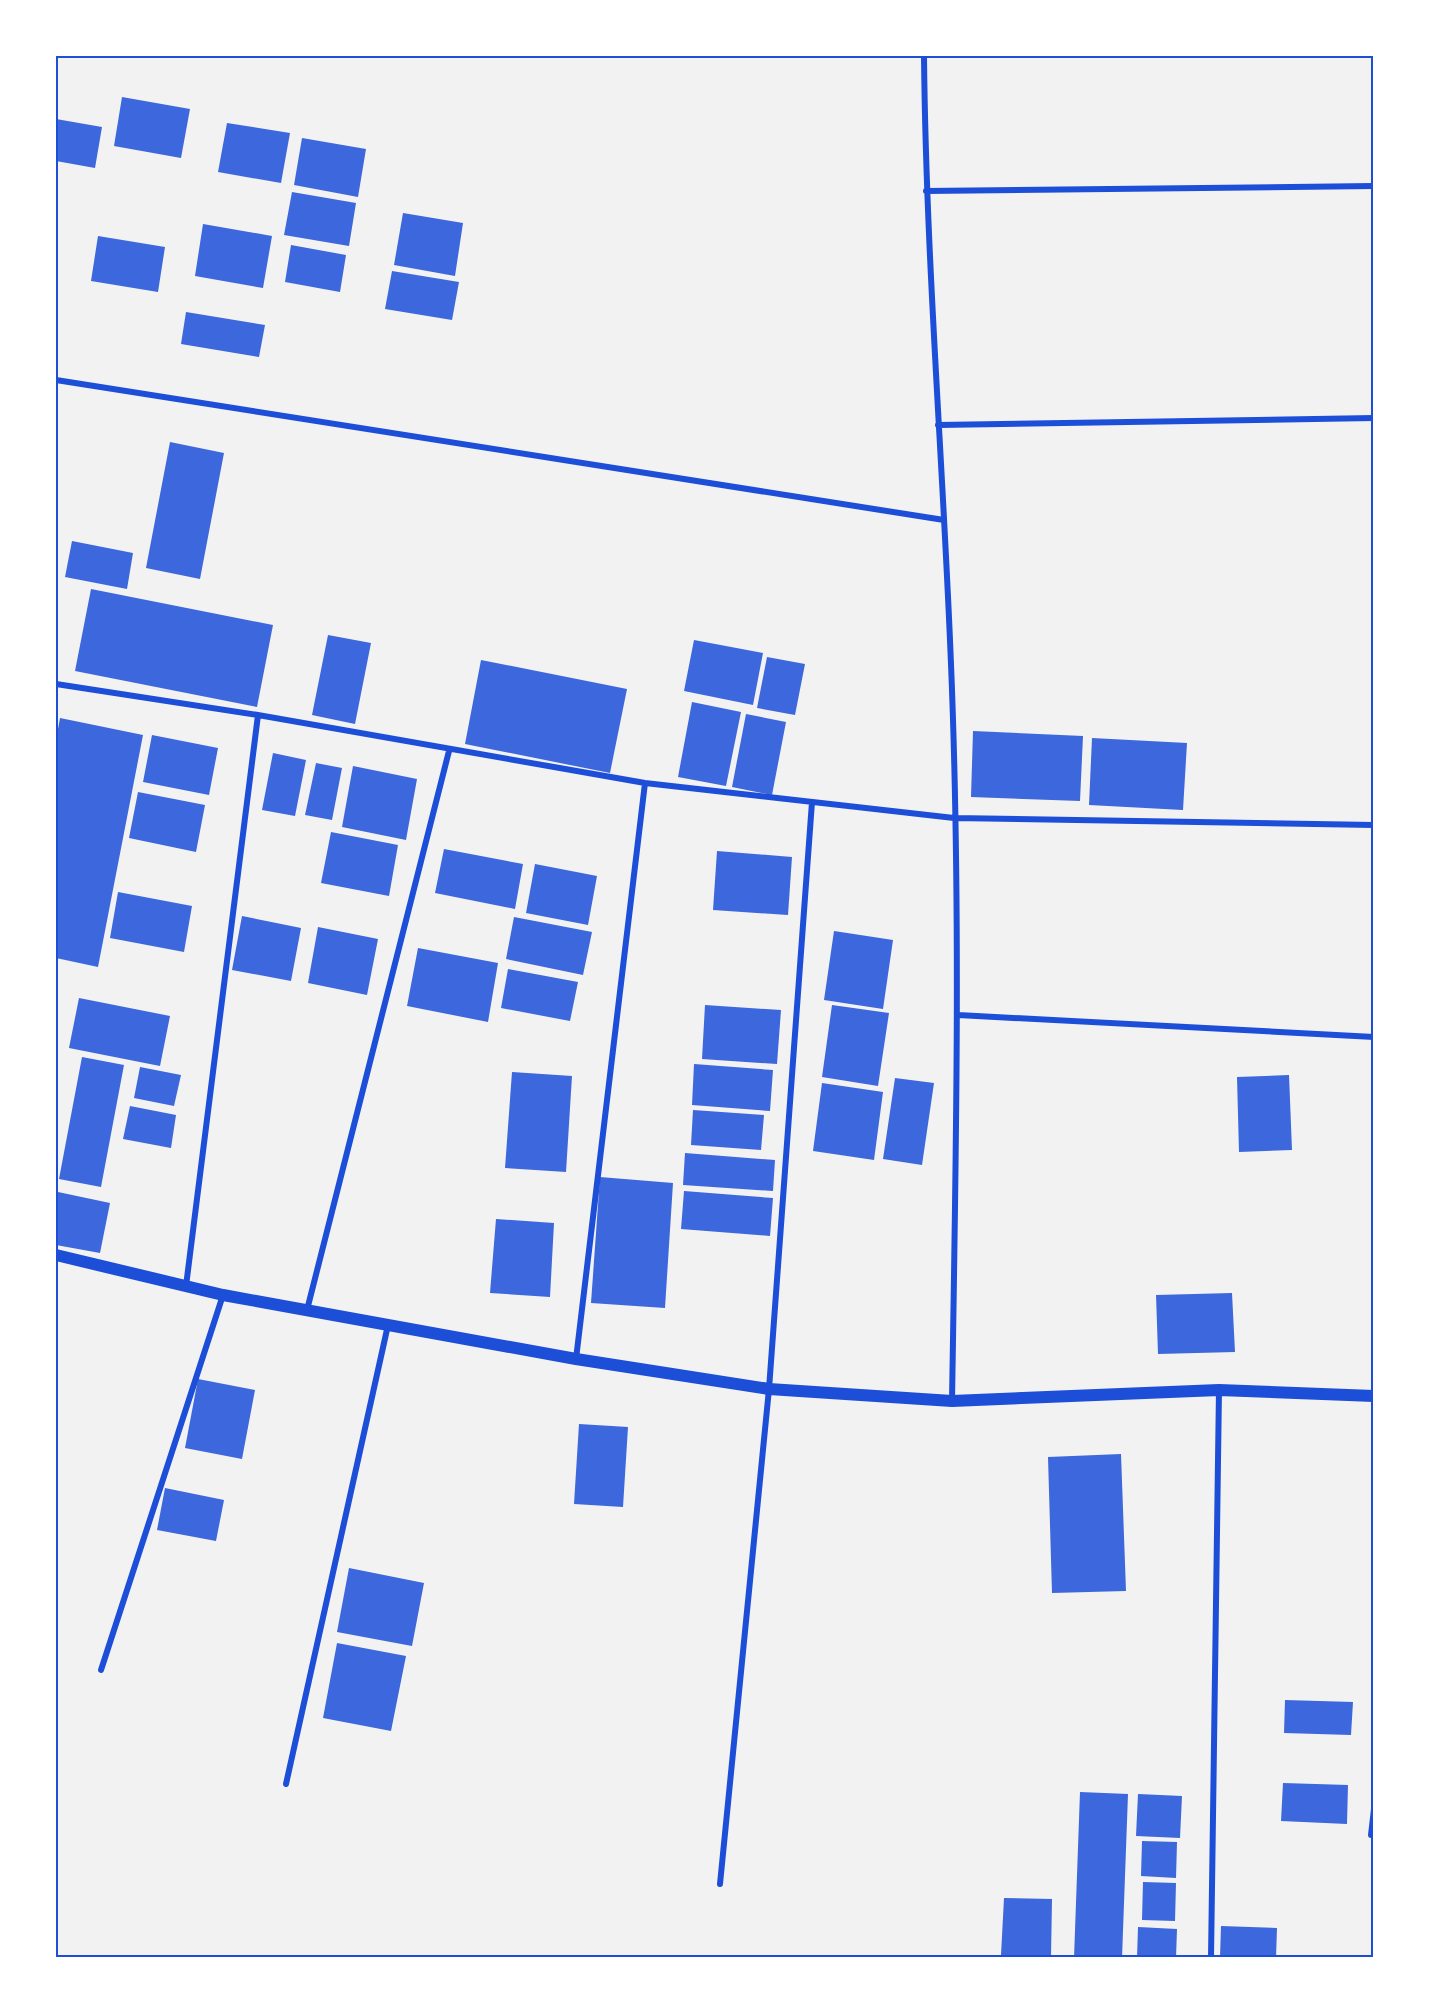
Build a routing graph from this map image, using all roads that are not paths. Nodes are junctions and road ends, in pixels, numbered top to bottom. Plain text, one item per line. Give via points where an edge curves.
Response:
1 (924, 56) edge
2 (1374, 186) edge
3 (926, 191) junction
4 (56, 380) edge
5 (1374, 418) edge
6 (938, 425) junction
7 (944, 520) junction
8 (56, 684) edge
9 (258, 715) junction
10 (449, 750) junction
11 (645, 783) junction
12 (812, 802) junction
13 (954, 818) junction
14 (1374, 825) edge
15 (958, 1015) junction
16 (1374, 1037) edge
17 (56, 1255) edge
18 (186, 1287) junction
19 (223, 1295) junction
20 (307, 1310) junction
21 (389, 1325) junction
22 (576, 1359) junction
23 (769, 1389) junction
24 (1219, 1390) junction
25 (1374, 1396) edge
26 (952, 1401) junction
27 (100, 1670) dead end
28 (286, 1784) dead end
29 (1374, 1809) edge
30 (1371, 1835) dead end
31 (720, 1884) dead end
32 (1211, 1958) edge

1 - 3 street
2 - 3 street
3 - 6 street
4 - 7 street
5 - 6 street
6 - 7 street
7 - 13 street via 952,665
8 - 9 street
9 - 10 street
9 - 18 street
10 - 11 street
10 - 20 street
11 - 12 street
11 - 22 street
12 - 13 street
12 - 23 street
13 - 14 street
13 - 15 street
15 - 16 street
15 - 26 street
17 - 18 main road
18 - 19 main road
19 - 20 main road
19 - 27 street
20 - 21 main road
21 - 22 main road
21 - 28 street
22 - 23 main road
23 - 26 main road
23 - 31 street
24 - 25 main road
24 - 26 main road
24 - 32 street
29 - 30 street

